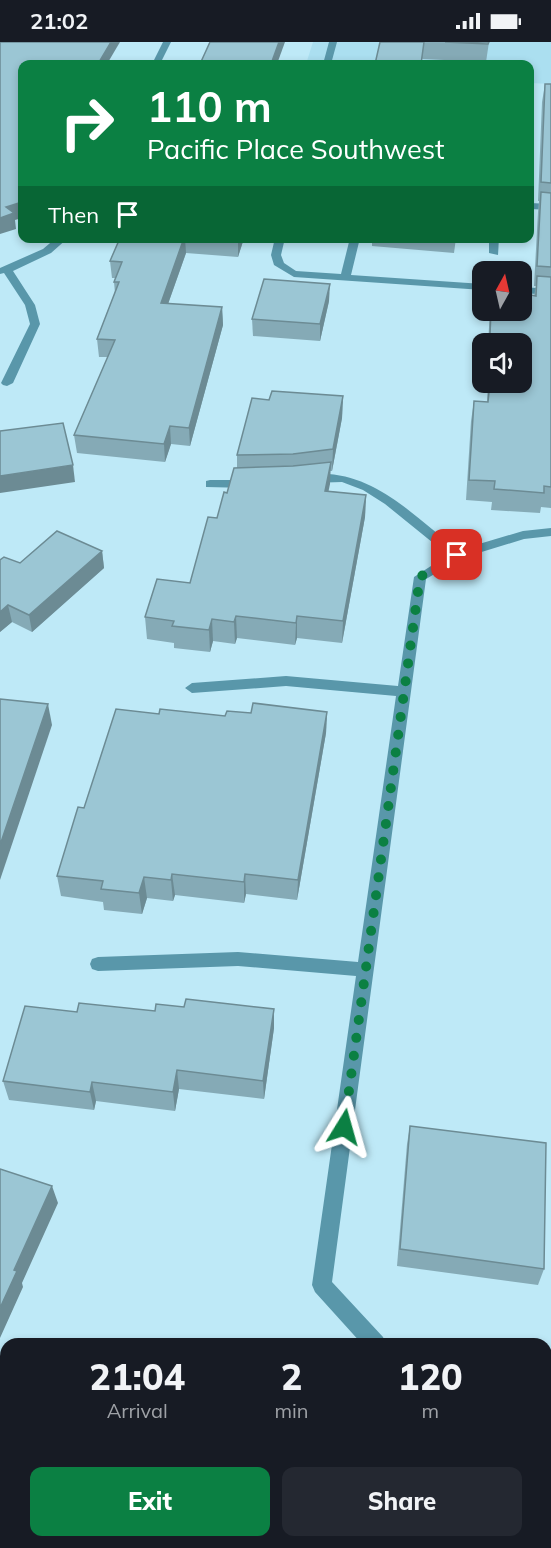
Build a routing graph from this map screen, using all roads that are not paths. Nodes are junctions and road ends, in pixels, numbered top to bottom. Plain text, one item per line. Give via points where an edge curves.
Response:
1 (168, 42) edge
2 (333, 42) edge
3 (158, 60) edge
4 (328, 60) edge
5 (534, 206) edge
6 (551, 207) edge
7 (57, 243) edge
8 (279, 243) edge
9 (354, 243) edge
10 (494, 243) edge
11 (494, 253) dead end
12 (3, 271) edge
13 (345, 278) junction
14 (472, 286) edge
15 (532, 291) edge
16 (551, 292) edge
17 (7, 383) dead end
18 (293, 482) edge
19 (262, 483) edge
20 (210, 484) dead end
21 (551, 532) edge
22 (457, 555) junction
23 (192, 688) dead end
24 (404, 692) junction
25 (98, 964) dead end
26 (366, 970) junction
27 (371, 1338) edge

1 - 3 street
2 - 4 street
5 - 6 street
7 - 12 street
8 - 13 street via 279,265 294,274
9 - 13 street
10 - 11 street
12 - 17 street via 30,306 35,324
13 - 14 street
15 - 16 street
18 - 22 street via 333,477 355,480 375,489
19 - 20 street
21 - 22 street via 523,535
22 - 24 street via 420,577
23 - 24 street via 286,681
24 - 26 street
25 - 26 street via 238,959
26 - 27 street via 322,1285

